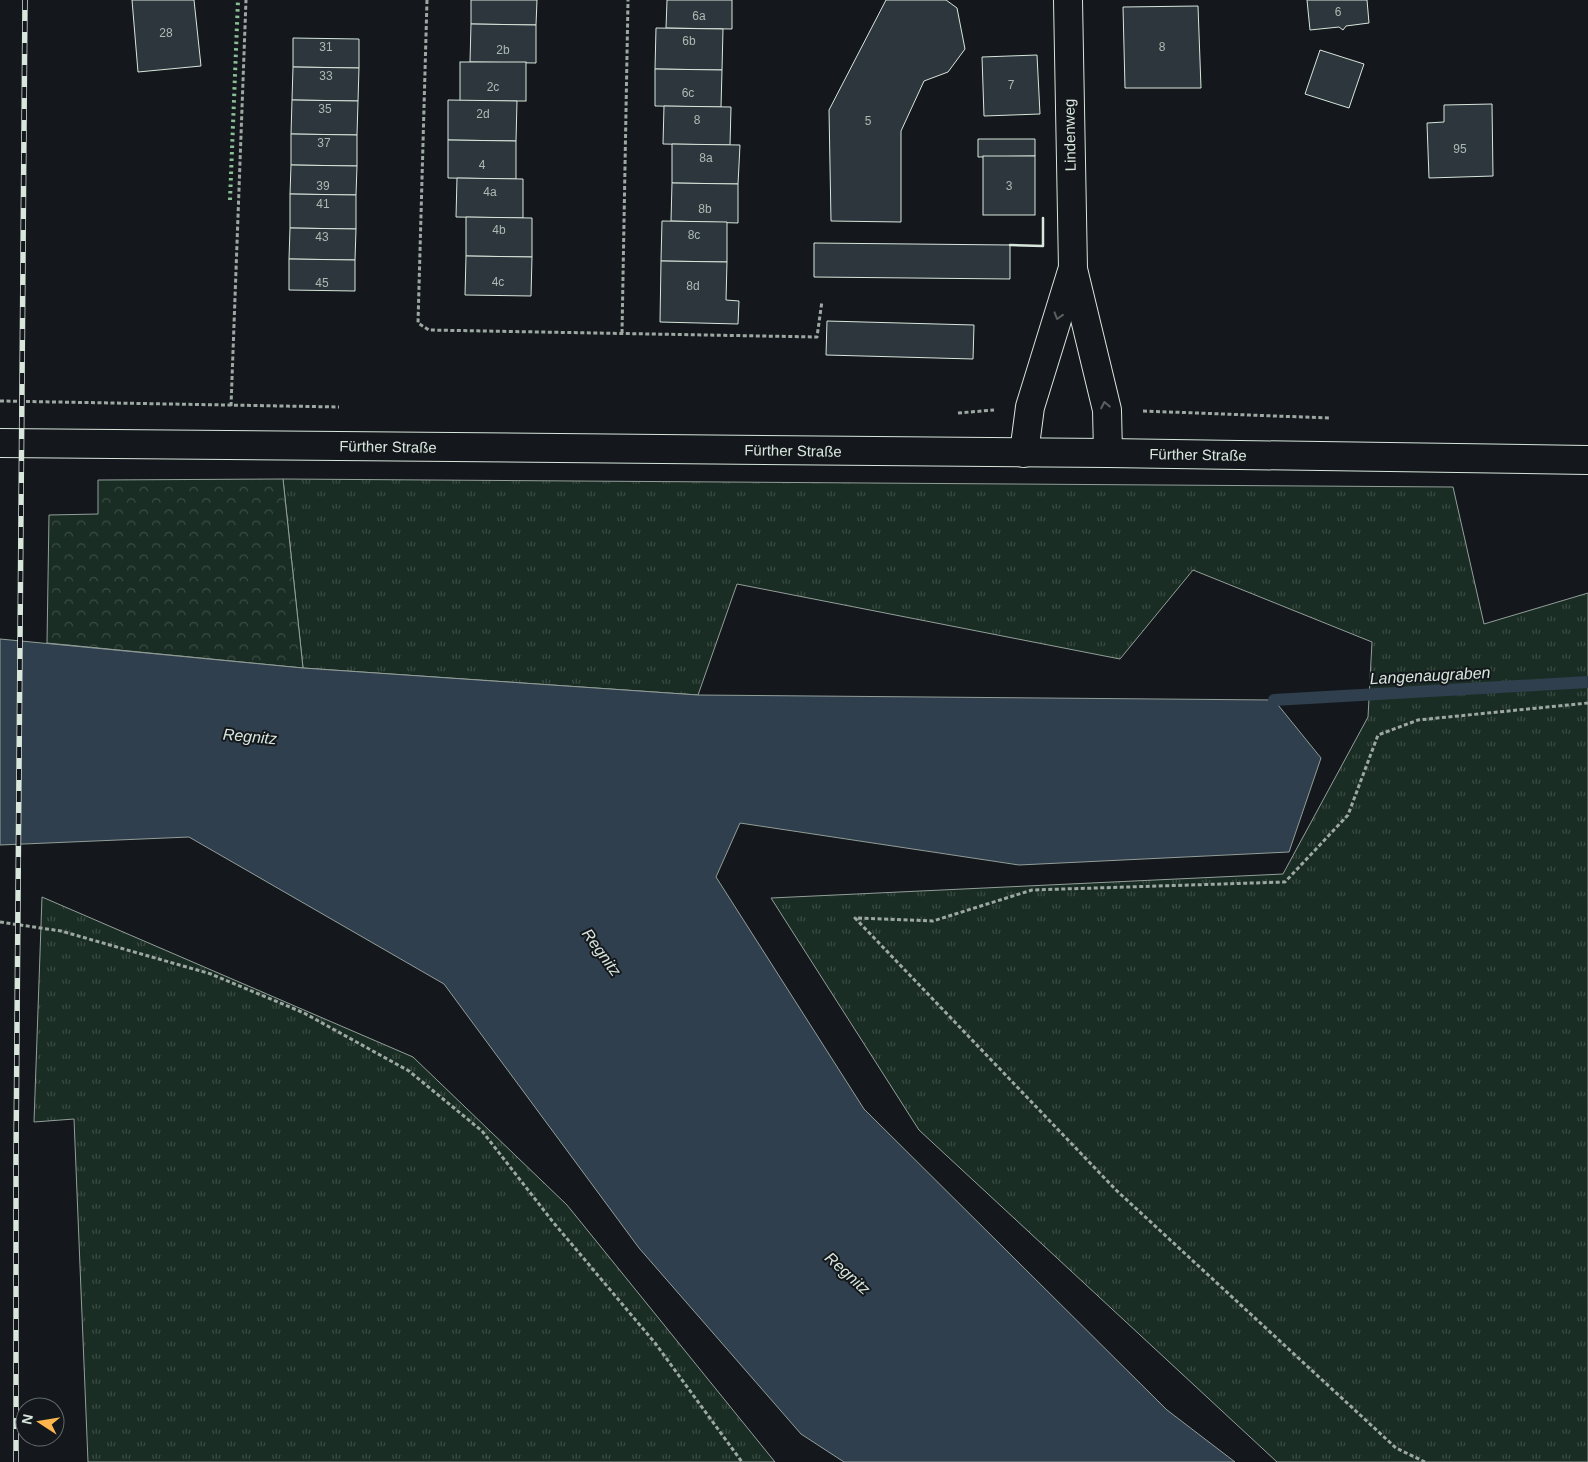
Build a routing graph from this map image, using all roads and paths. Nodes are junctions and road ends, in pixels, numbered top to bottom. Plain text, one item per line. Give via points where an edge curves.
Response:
1 (246, 0) edge
2 (427, 0) edge
3 (628, 0) edge
4 (1068, 0) edge
5 (1073, 269) junction
6 (822, 301) dead end
7 (622, 333) junction
8 (0, 401) edge
9 (231, 406) junction
10 (340, 407) dead end
11 (1030, 407) junction
12 (953, 414) dead end
13 (0, 444) edge
14 (1024, 453) junction
15 (1108, 453) junction
16 (1587, 460) edge
17 (1588, 703) edge
18 (0, 922) edge
19 (742, 1462) edge
20 (1425, 1462) edge

1 - 9 path
2 - 7 path via 418,323 430,330
3 - 7 path
4 - 5 street, Lindenweg
5 -> 11 street, Lindenweg
15 -> 5 street, Lindenweg via 1107,410
6 - 7 path via 817,337
8 - 9 path
9 - 10 path
11 - 12 path
11 - 14 street, Lindenweg
13 - 14 street, Fürther Straße
14 - 15 street, Fürther Straße
15 - 16 street, Fürther Straße
17 - 20 path via 1418,720 1378,735 1348,815 1285,882 1032,890 933,921 855,918 1116,1190 1396,1448
18 - 19 path via 61,931 211,974 304,1013 409,1071 482,1131 553,1222 655,1343

